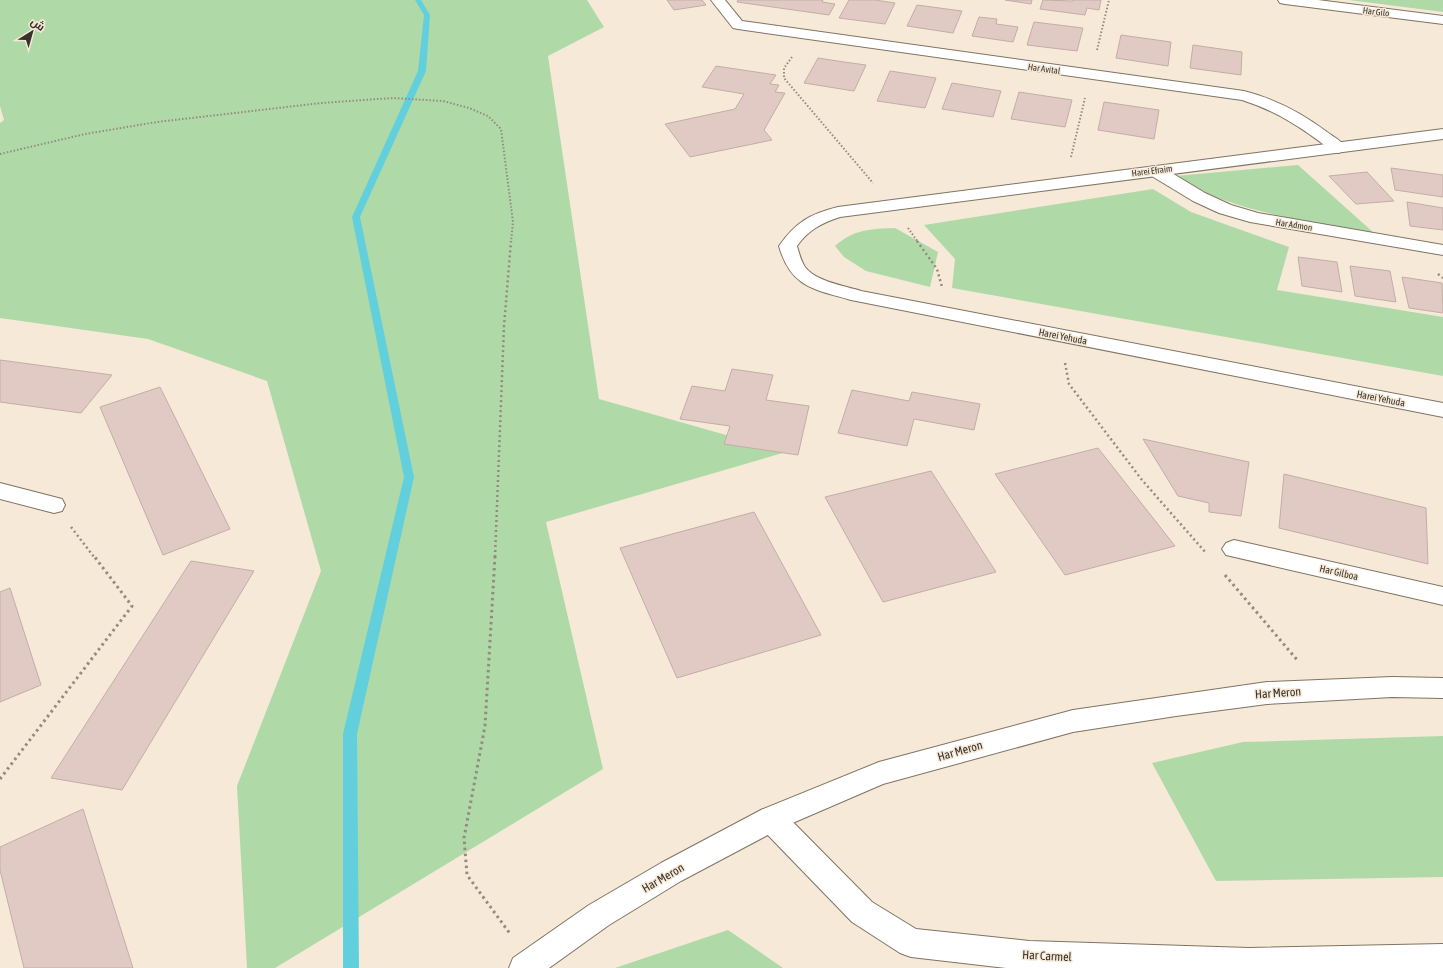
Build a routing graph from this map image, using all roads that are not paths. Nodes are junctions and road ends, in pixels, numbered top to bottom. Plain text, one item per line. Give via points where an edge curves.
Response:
1 (718, 0) edge
2 (1285, 0) edge
3 (1443, 20) edge
4 (1443, 134) edge
5 (1338, 148) junction
6 (1156, 171) junction
7 (862, 208) joint
8 (1443, 250) edge
9 (1443, 410) edge
10 (0, 491) edge
11 (54, 505) road end
12 (1234, 549) dead end
13 (1443, 596) edge
14 (1443, 688) edge
15 (771, 819) junction
16 (1443, 959) edge
17 (528, 965) edge

1 - 5 street, Har Avital via 738,25 1244,96 1289,112
2 - 3 street, Har Gilo
4 - 5 street, Harei Efraim
5 - 6 street, Harei Efraim
6 - 7 street, Harei Efraim
6 - 8 street, Har Admon via 1199,197 1225,209 1256,218
7 - 9 street, Harei Yehuda via 838,212 811,221 796,233 788,246 793,262 804,276 858,296
10 - 11 street
12 - 13 street, Har Gilboa
14 - 15 street, Har Meron via 1392,687 1267,693 1073,721 879,774
15 - 16 street, Har Carmel via 862,912 911,943 1029,956 1241,963
15 - 17 street, Har Meron via 671,872 599,915

